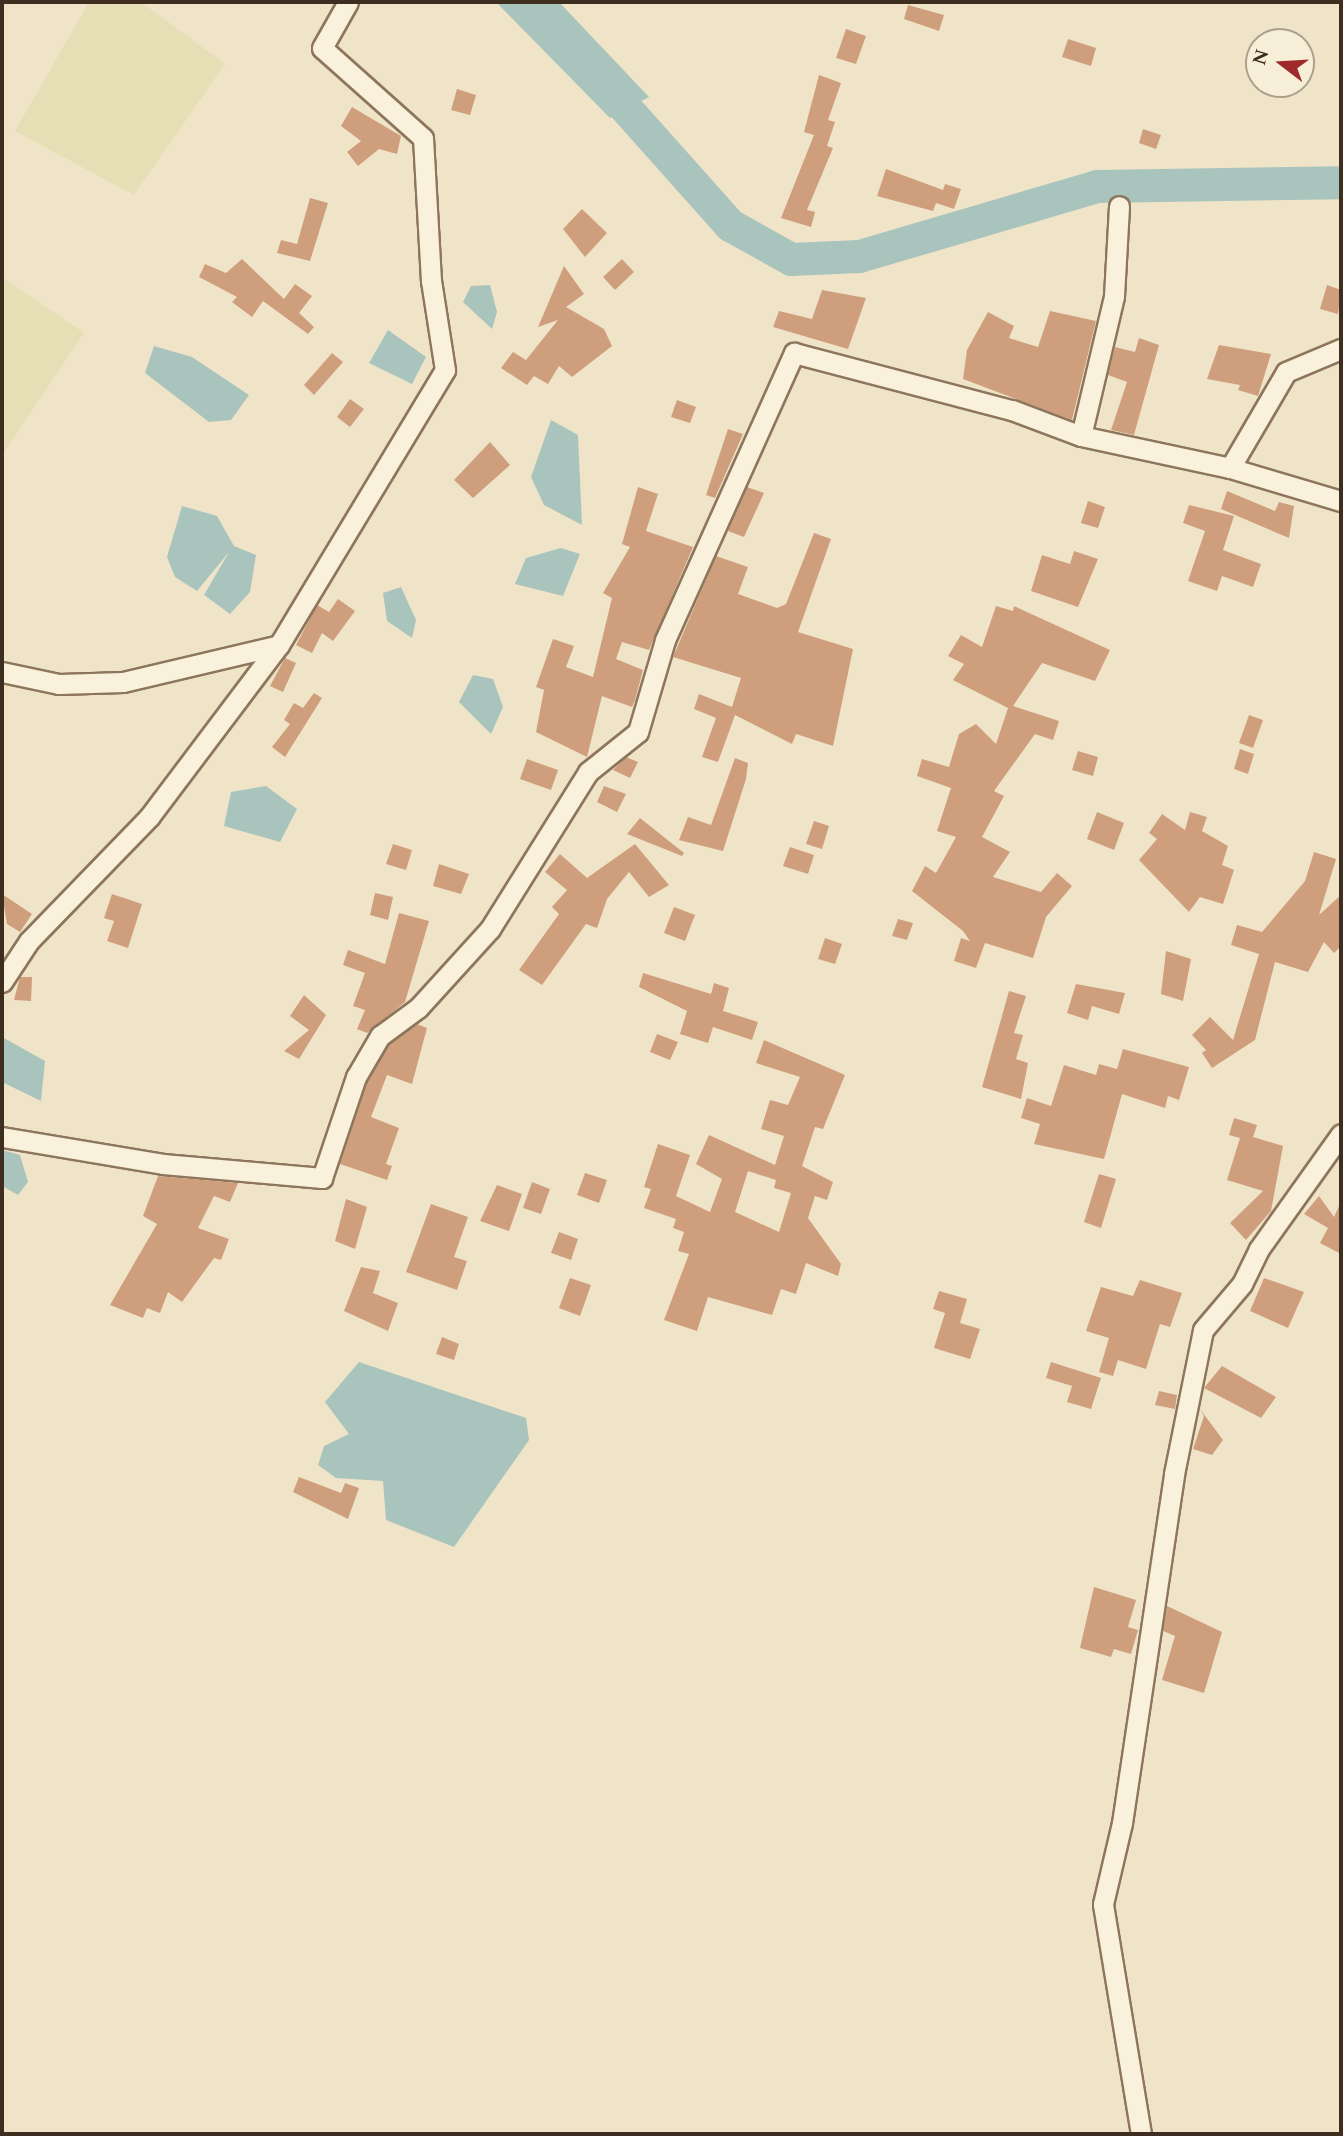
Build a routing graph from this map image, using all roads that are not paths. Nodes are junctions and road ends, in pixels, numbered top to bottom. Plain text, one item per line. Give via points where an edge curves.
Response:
1 (348, 2) edge
2 (1119, 206) dead end
3 (1341, 349) edge
4 (1081, 436) junction
5 (1230, 468) junction
6 (1341, 501) edge
7 (279, 645) junction
8 (2, 672) edge
9 (2, 982) edge
10 (1341, 1134) edge
11 (2, 1137) edge
12 (1141, 2134) edge

1 - 7 street via 322,48 423,138 431,281 446,370
2 - 4 street via 1114,296
3 - 5 street via 1286,372
4 - 5 street
4 - 11 street via 1012,410 794,353 665,640 638,732 588,772 491,929 418,1008 380,1036 356,1077 322,1178 163,1164
5 - 6 street
7 - 8 street via 123,682 59,684
7 - 9 street via 150,816 29,941
10 - 12 street via 1259,1249 1242,1284 1203,1330 1102,1904

